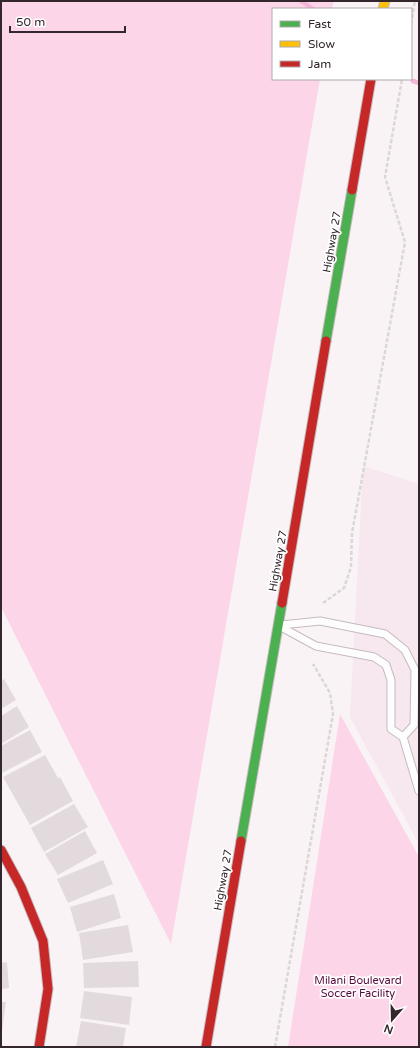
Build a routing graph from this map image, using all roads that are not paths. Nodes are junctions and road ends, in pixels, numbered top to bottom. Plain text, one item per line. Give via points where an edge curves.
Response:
1 (371, 80) edge
2 (279, 626) junction
3 (403, 737) junction
4 (419, 790) edge
5 (1, 850) edge
6 (39, 1047) edge
7 (206, 1047) edge

1 - 2 main road, Highway 27
2 - 3 lane via 316,646 374,657 386,665 392,680 391,729
2 - 3 lane via 320,621 385,634 405,650 415,670 414,725
2 - 7 main road, Highway 27
3 - 4 lane
5 - 6 main road via 21,887 43,941 48,988

